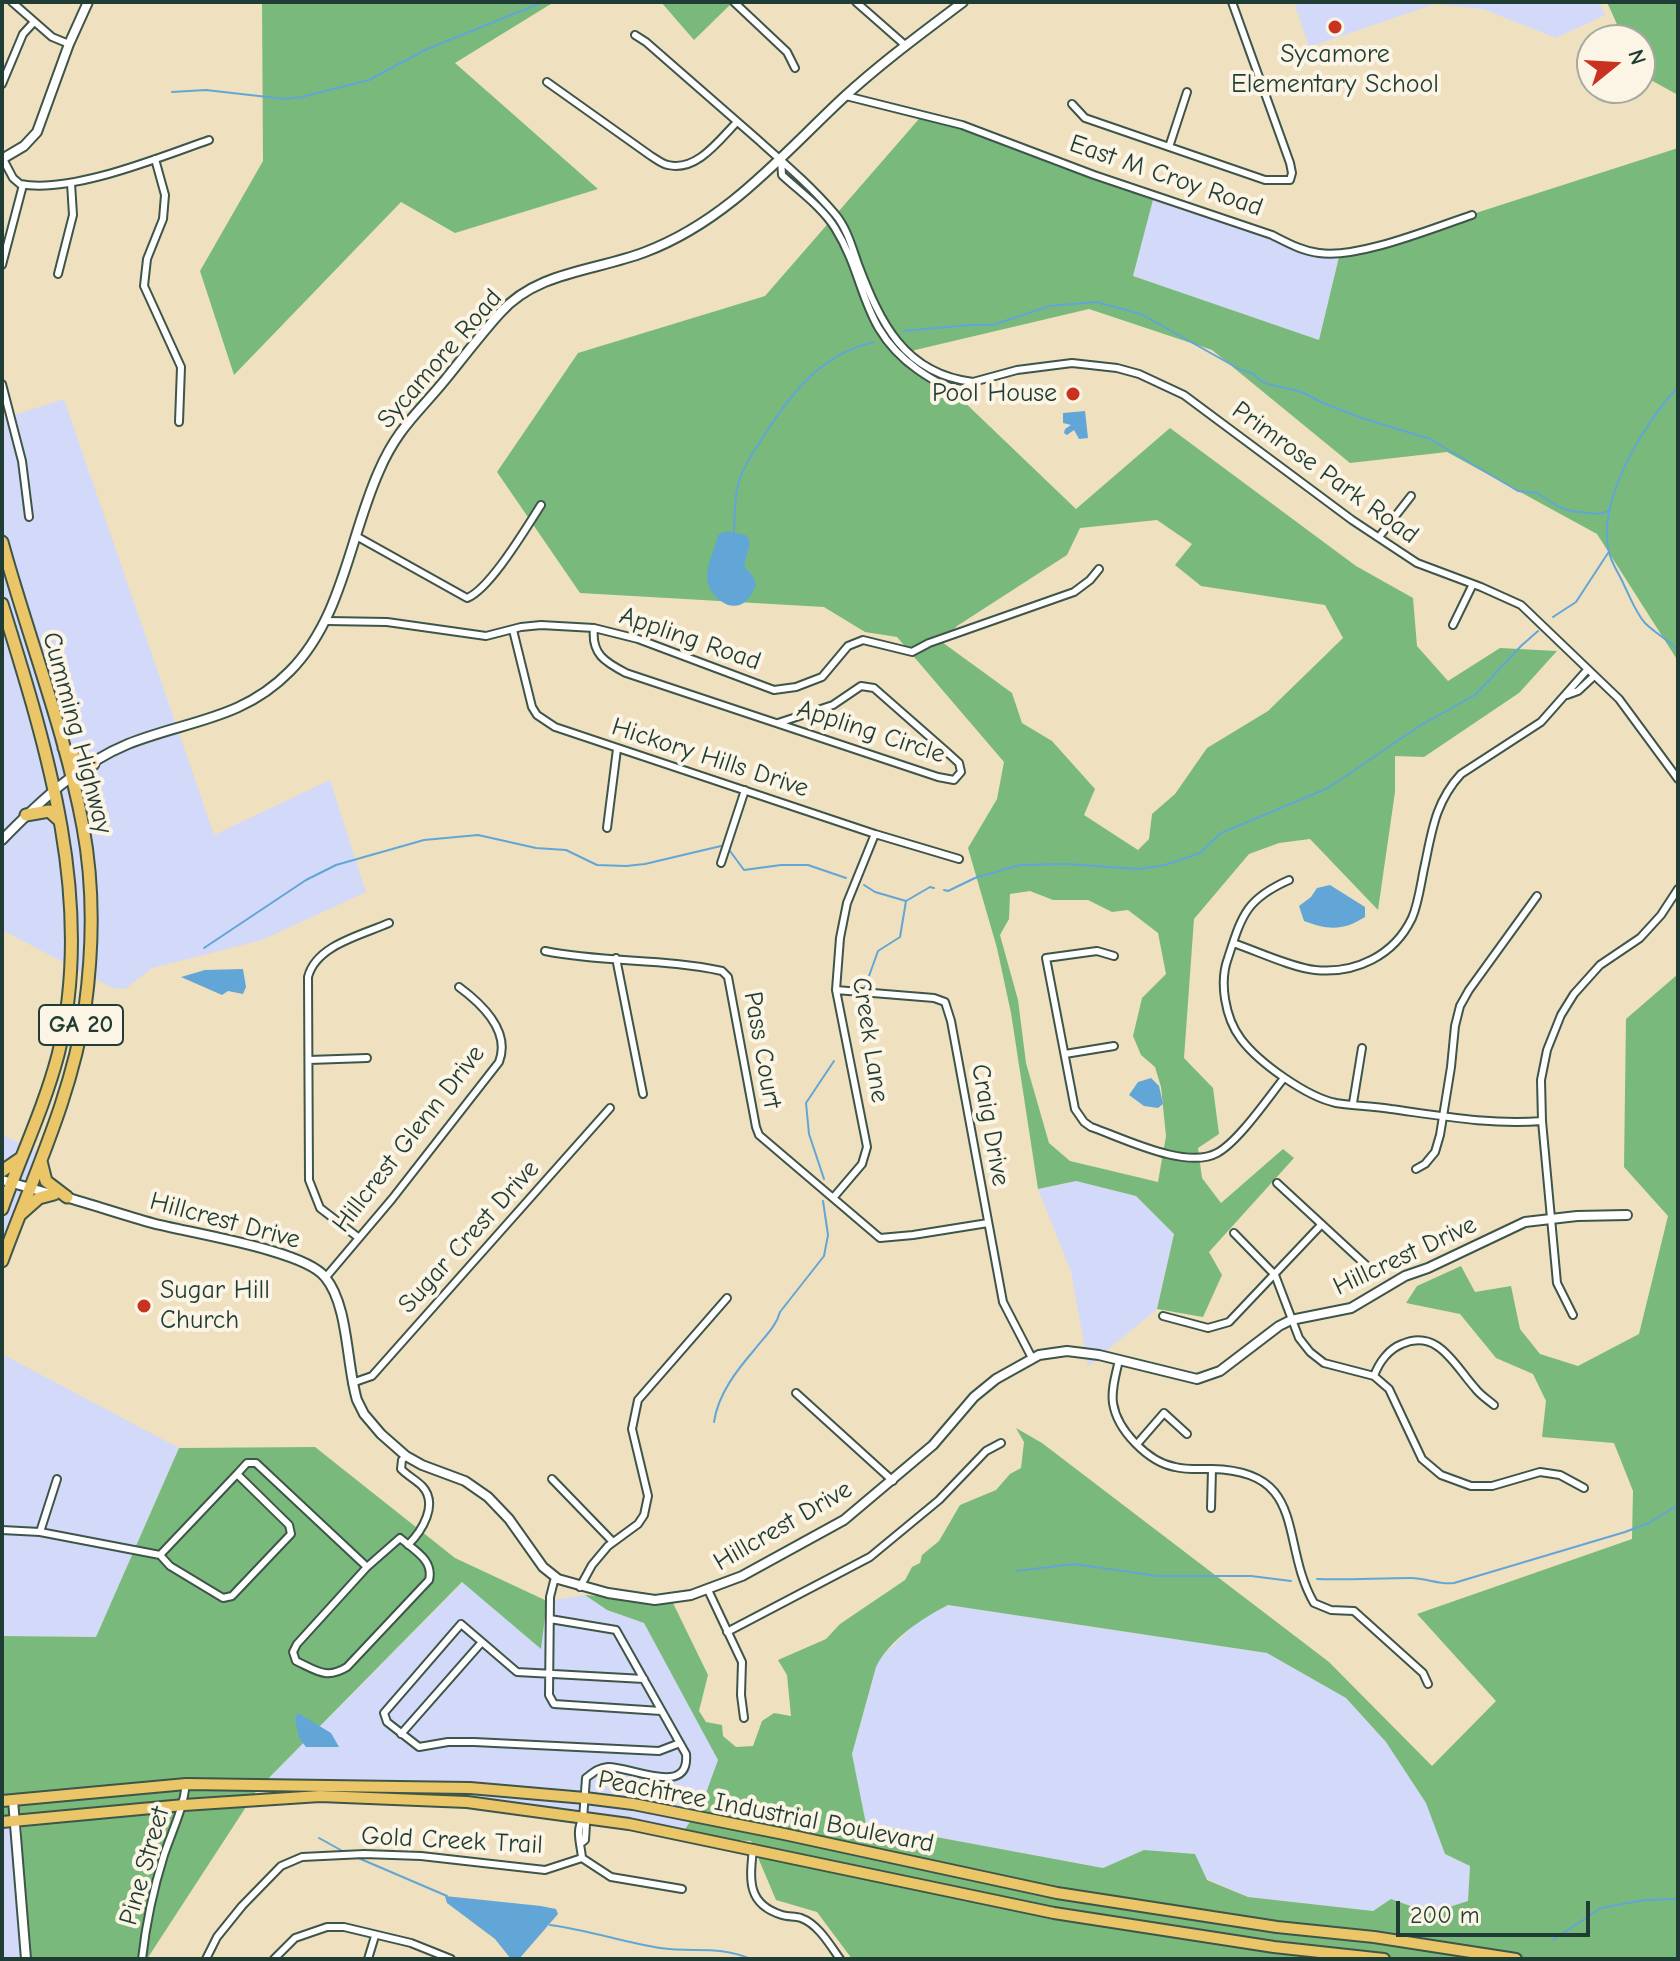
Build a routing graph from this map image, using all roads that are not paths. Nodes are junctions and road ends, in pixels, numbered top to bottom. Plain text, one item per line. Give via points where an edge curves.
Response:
1 (12, 2) edge
2 (88, 2) edge
3 (734, 2) edge
4 (856, 2) edge
5 (963, 2) edge
6 (1232, 2) edge
7 (34, 22) junction
8 (635, 35) dead end
9 (69, 44) junction
10 (905, 45) junction
11 (795, 68) dead end
12 (547, 82) dead end
13 (2, 84) edge
14 (1187, 92) dead end
15 (846, 96) junction
16 (1072, 104) dead end
17 (737, 122) junction
18 (209, 140) dead end
19 (1169, 147) junction
20 (3, 159) edge
21 (155, 159) junction
22 (781, 160) junction
23 (71, 183) junction
24 (23, 185) junction
25 (1472, 215) dead end
26 (2, 265) edge
27 (58, 274) dead end
28 (2, 384) edge
29 (179, 422) dead end
30 (1411, 496) dead end
31 (541, 505) dead end
32 (29, 517) dead end
33 (356, 536) junction
34 (1379, 537) junction
35 (2, 542) edge
36 (1099, 569) dead end
37 (1473, 584) junction
38 (2, 604) edge
39 (327, 621) junction
40 (1453, 625) dead end
41 (594, 628) junction
42 (513, 630) junction
43 (1587, 670) junction
44 (1594, 676) junction
45 (1567, 695) junction
46 (778, 723) junction
47 (62, 746) junction
48 (617, 749) junction
49 (93, 764) junction
50 (72, 779) junction
51 (1678, 779) edge
52 (54, 789) junction
53 (745, 790) junction
54 (26, 815) junction
55 (60, 821) junction
56 (607, 828) dead end
57 (875, 834) junction
58 (2, 840) edge
59 (959, 859) dead end
60 (721, 863) dead end
61 (1289, 880) dead end
62 (1678, 889) edge
63 (1537, 896) dead end
64 (389, 923) dead end
65 (1233, 943) junction
66 (545, 951) dead end
67 (1114, 956) dead end
68 (616, 958) junction
69 (459, 987) dead end
70 (836, 990) junction
71 (1114, 1046) dead end
72 (1362, 1048) dead end
73 (1065, 1054) junction
74 (367, 1058) dead end
75 (309, 1060) junction
76 (1284, 1078) junction
77 (643, 1094) dead end
78 (1353, 1103) junction
79 (610, 1108) dead end
80 (1443, 1116) junction
81 (1542, 1121) junction
82 (21, 1157) junction
83 (40, 1158) junction
84 (1416, 1169) dead end
85 (2, 1171) edge
86 (7, 1181) edge
87 (1277, 1183) dead end
88 (29, 1188) junction
89 (54, 1194) junction
90 (67, 1197) junction
91 (833, 1198) junction
92 (2, 1209) edge
93 (1627, 1215) dead end
94 (18, 1217) junction
95 (1552, 1219) junction
96 (988, 1223) junction
97 (1321, 1225) junction
98 (1234, 1233) dead end
99 (359, 1238) junction
100 (2, 1261) edge
101 (1368, 1267) dead end
102 (1275, 1275) junction
103 (326, 1277) junction
104 (727, 1298) dead end
105 (1573, 1315) dead end
106 (1163, 1316) dead end
107 (1291, 1320) junction
108 (1032, 1358) junction
109 (1119, 1360) junction
110 (1374, 1376) junction
111 (352, 1383) junction
112 (796, 1393) dead end
113 (1494, 1405) dead end
114 (1187, 1434) dead end
115 (1001, 1443) dead end
116 (1138, 1443) junction
117 (406, 1456) junction
118 (1212, 1469) junction
119 (237, 1474) junction
120 (57, 1479) dead end
121 (552, 1479) dead end
122 (893, 1481) junction
123 (1584, 1488) dead end
124 (1211, 1508) dead end
125 (2, 1530) edge
126 (40, 1532) junction
127 (613, 1542) junction
128 (408, 1545) junction
129 (160, 1555) junction
130 (367, 1567) junction
131 (558, 1579) junction
132 (580, 1587) junction
133 (708, 1590) junction
134 (550, 1619) junction
135 (727, 1632) junction
136 (482, 1642) junction
137 (549, 1674) junction
138 (644, 1679) junction
139 (1428, 1684) dead end
140 (661, 1711) junction
141 (744, 1718) dead end
142 (401, 1734) junction
143 (680, 1743) junction
144 (186, 1784) junction
145 (585, 1798) junction
146 (8, 1800) edge
147 (184, 1805) junction
148 (583, 1818) junction
149 (14, 1820) junction
150 (2, 1822) edge
151 (753, 1848) junction
152 (582, 1858) junction
153 (682, 1889) dead end
154 (375, 1936) junction
155 (26, 1959) edge
156 (142, 1959) edge
157 (206, 1959) edge
158 (274, 1959) edge
159 (368, 1959) edge
160 (451, 1959) edge
161 (840, 1959) edge
162 (1384, 1959) edge
163 (1513, 1959) edge

1 - 7 street
2 - 9 street
3 - 11 street via 787,52
4 - 10 street
5 - 10 street, Sycamore Road
6 - 19 street via 1290,163 1290,180 1265,180
7 - 9 street
7 - 13 street via 23,34
8 - 17 street, Primrose Park Road
9 - 20 street via 37,132
10 - 15 street, Sycamore Road
12 - 17 street via 669,166 701,157
14 - 19 street
15 - 22 street, Sycamore Road
15 - 25 street, East M Croy Road via 962,125 1321,254 1373,246
16 - 19 street via 1085,118
17 - 22 street, Primrose Park Road
18 - 21 street
20 - 24 street
21 - 23 street
21 - 29 street via 165,195 163,219 147,259 144,286 181,367
22 - 33 street, Sycamore Road via 718,214 687,232 646,252 556,277 503,309 397,434
22 - 34 street, Primrose Park Road via 836,216 876,311 894,339 931,371 973,382 1072,363 1139,374 1184,395
23 - 24 street
23 - 27 street via 73,215
24 - 26 street
28 - 32 street via 22,461
30 - 34 street
31 - 33 street via 509,554 476,595 467,598
33 - 39 street, Sycamore Road
34 - 37 street, Primrose Park Road via 1417,563
35 - 47 highway, Cumming Highway / GA 20
36 - 41 street, Appling Road via 1074,592 912,652 863,640 848,646 822,677 774,690
37 - 40 street
37 - 43 street, Primrose Park Road via 1521,605
38 - 52 highway, Cumming Highway / GA 20
39 - 42 street, Appling Road via 387,622 486,636
39 - 49 street, Sycamore Road via 290,670 250,703 126,745
41 - 42 street, Appling Road via 541,625
41 - 46 street, Appling Circle via 594,649 604,662
42 - 48 street, Hickory Hills Drive via 537,715 555,727
43 - 44 street, Primrose Park Road
43 - 45 street
44 - 45 street
44 - 51 street, Primrose Park Road via 1619,699
45 - 65 street via 1541,722 1450,786 1434,816 1412,917 1394,945 1350,969 1312,970
46 - 46 street, Appling Circle via 938,777 954,780 961,772 959,763 874,688 861,686 833,705
47 - 49 highway via 81,763
47 - 50 highway, Cumming Highway / GA 20
48 - 53 street, Hickory Hills Drive
48 - 56 street
49 - 50 street, Sycamore Road
50 - 52 street, Sycamore Road
50 - 83 highway, Cumming Highway / GA 20 via 89,873 87,980 77,1048
52 - 54 street, Sycamore Road
52 - 55 highway, Cumming Highway / GA 20
53 - 57 street, Hickory Hills Drive
53 - 60 street
54 - 55 highway via 49,811
54 - 58 street, Sycamore Road
55 - 82 highway, Cumming Highway / GA 20 via 71,919 65,1019 50,1080
57 - 59 street, Hickory Hills Drive
57 - 70 street, Creek Lane via 847,903
61 - 65 street via 1252,902
62 - 81 street via 1640,938 1600,965 1561,1015 1541,1080
63 - 80 street via 1460,1006
64 - 75 street via 325,951 311,967
65 - 76 street via 1223,972 1231,1018 1241,1039
66 - 68 street, Pass Court
67 - 73 street via 1097,951 1046,958
68 - 77 street
68 - 91 street, Pass Court via 709,968 728,977 759,1135
69 - 99 street, Hillcrest Glenn Drive via 497,1025 503,1040 499,1062
70 - 91 street, Creek Lane via 867,1147 862,1164
70 - 96 street, Craig Drive via 945,1002
71 - 73 street
72 - 78 street
73 - 76 street via 1075,1109 1084,1122 1192,1159 1227,1147
74 - 75 street
75 - 99 street via 309,1180 320,1208
76 - 78 street via 1336,1103
78 - 80 street
79 - 111 street, Sugar Crest Drive via 372,1376
80 - 81 street via 1497,1123
80 - 84 street via 1435,1152
81 - 95 street
82 - 85 highway
82 - 86 highway, Cumming Highway / GA 20
83 - 88 highway, Cumming Highway / GA 20
83 - 90 highway via 45,1180
86 - 88 street, Hillcrest Drive
86 - 92 highway, Cumming Highway / GA 20
87 - 97 street
88 - 89 street, Hillcrest Drive
88 - 94 highway, Cumming Highway / GA 20
89 - 90 street, Hillcrest Drive
89 - 94 highway via 39,1198
90 - 103 street, Hillcrest Drive via 293,1257
91 - 96 street, Pass Court via 880,1238
93 - 95 street, Hillcrest Drive
94 - 100 highway, Cumming Highway / GA 20
95 - 105 street via 1557,1283
95 - 107 street, Hillcrest Drive via 1525,1222 1405,1276 1351,1308
96 - 108 street, Craig Drive via 1003,1302
97 - 101 street
97 - 102 street
98 - 102 street
99 - 103 street, Hillcrest Glenn Drive
102 - 106 street via 1229,1322 1208,1328
102 - 107 street
103 - 111 street, Hillcrest Drive via 339,1306
104 - 127 street via 638,1400 632,1429 648,1496 638,1524
107 - 109 street, Hillcrest Drive via 1220,1371 1197,1379
107 - 110 street via 1299,1338 1324,1363
108 - 109 street, Hillcrest Drive via 1067,1351
108 - 122 street, Hillcrest Drive via 974,1397
109 - 116 street via 1113,1402 1118,1420
110 - 113 street via 1396,1346 1431,1341
110 - 123 street via 1389,1389 1422,1459 1441,1475 1471,1486 1492,1486 1540,1472 1560,1475
111 - 117 street, Hillcrest Drive via 364,1414
112 - 122 street
114 - 116 street via 1164,1413
115 - 135 street via 870,1557
116 - 118 street via 1160,1463
117 - 128 street via 401,1469 429,1499 429,1512
117 - 131 street, Hillcrest Drive via 465,1481 488,1497
118 - 124 street
118 - 139 street via 1249,1474 1275,1493 1285,1506 1314,1603 1354,1611 1423,1673
119 - 129 street
119 - 129 street via 289,1525 291,1534 282,1545 232,1596 223,1598
119 - 130 street via 247,1463 256,1463
120 - 126 street
121 - 127 street
122 - 133 street, Hillcrest Drive via 844,1520
125 - 126 street
126 - 129 street
127 - 132 street
128 - 130 street via 395,1540
128 - 130 street via 428,1562 429,1580 347,1667 326,1675 296,1661 297,1644
131 - 132 street, Hillcrest Drive
131 - 134 street via 550,1597
132 - 133 street, Hillcrest Drive via 655,1600
133 - 135 street
134 - 137 street
134 - 138 street via 616,1630
135 - 141 street via 743,1670
136 - 137 street via 517,1672
136 - 142 street
136 - 142 street via 461,1624 384,1713
137 - 138 street
137 - 140 street via 554,1704
138 - 140 street
140 - 143 street
142 - 143 street via 419,1747 474,1742 659,1751
143 - 145 street via 687,1763 683,1771 660,1778 612,1767 597,1769 586,1778
144 - 145 main road, Peachtree Industrial Boulevard via 470,1788
144 - 146 main road, Peachtree Industrial Boulevard
144 - 147 street, Pine Street
145 - 148 street, Gold Creek Trail
145 - 163 main road, Peachtree Industrial Boulevard via 770,1831 1057,1893
146 - 149 street
147 - 148 main road, Peachtree Industrial Boulevard via 326,1796 467,1802
147 - 149 main road, Peachtree Industrial Boulevard
147 - 156 street, Pine Street via 147,1915
148 - 151 main road, Peachtree Industrial Boulevard
148 - 152 street, Gold Creek Trail via 578,1839
149 - 150 main road, Peachtree Industrial Boulevard
149 - 155 street
151 - 161 street via 750,1880 756,1898 767,1909 803,1919 817,1929
151 - 162 main road, Peachtree Industrial Boulevard via 1054,1913
152 - 153 street via 611,1877
152 - 157 street, Gold Creek Trail via 545,1870 421,1856 302,1857 281,1866 242,1906
154 - 158 street via 327,1927 295,1938
154 - 159 street
154 - 160 street

